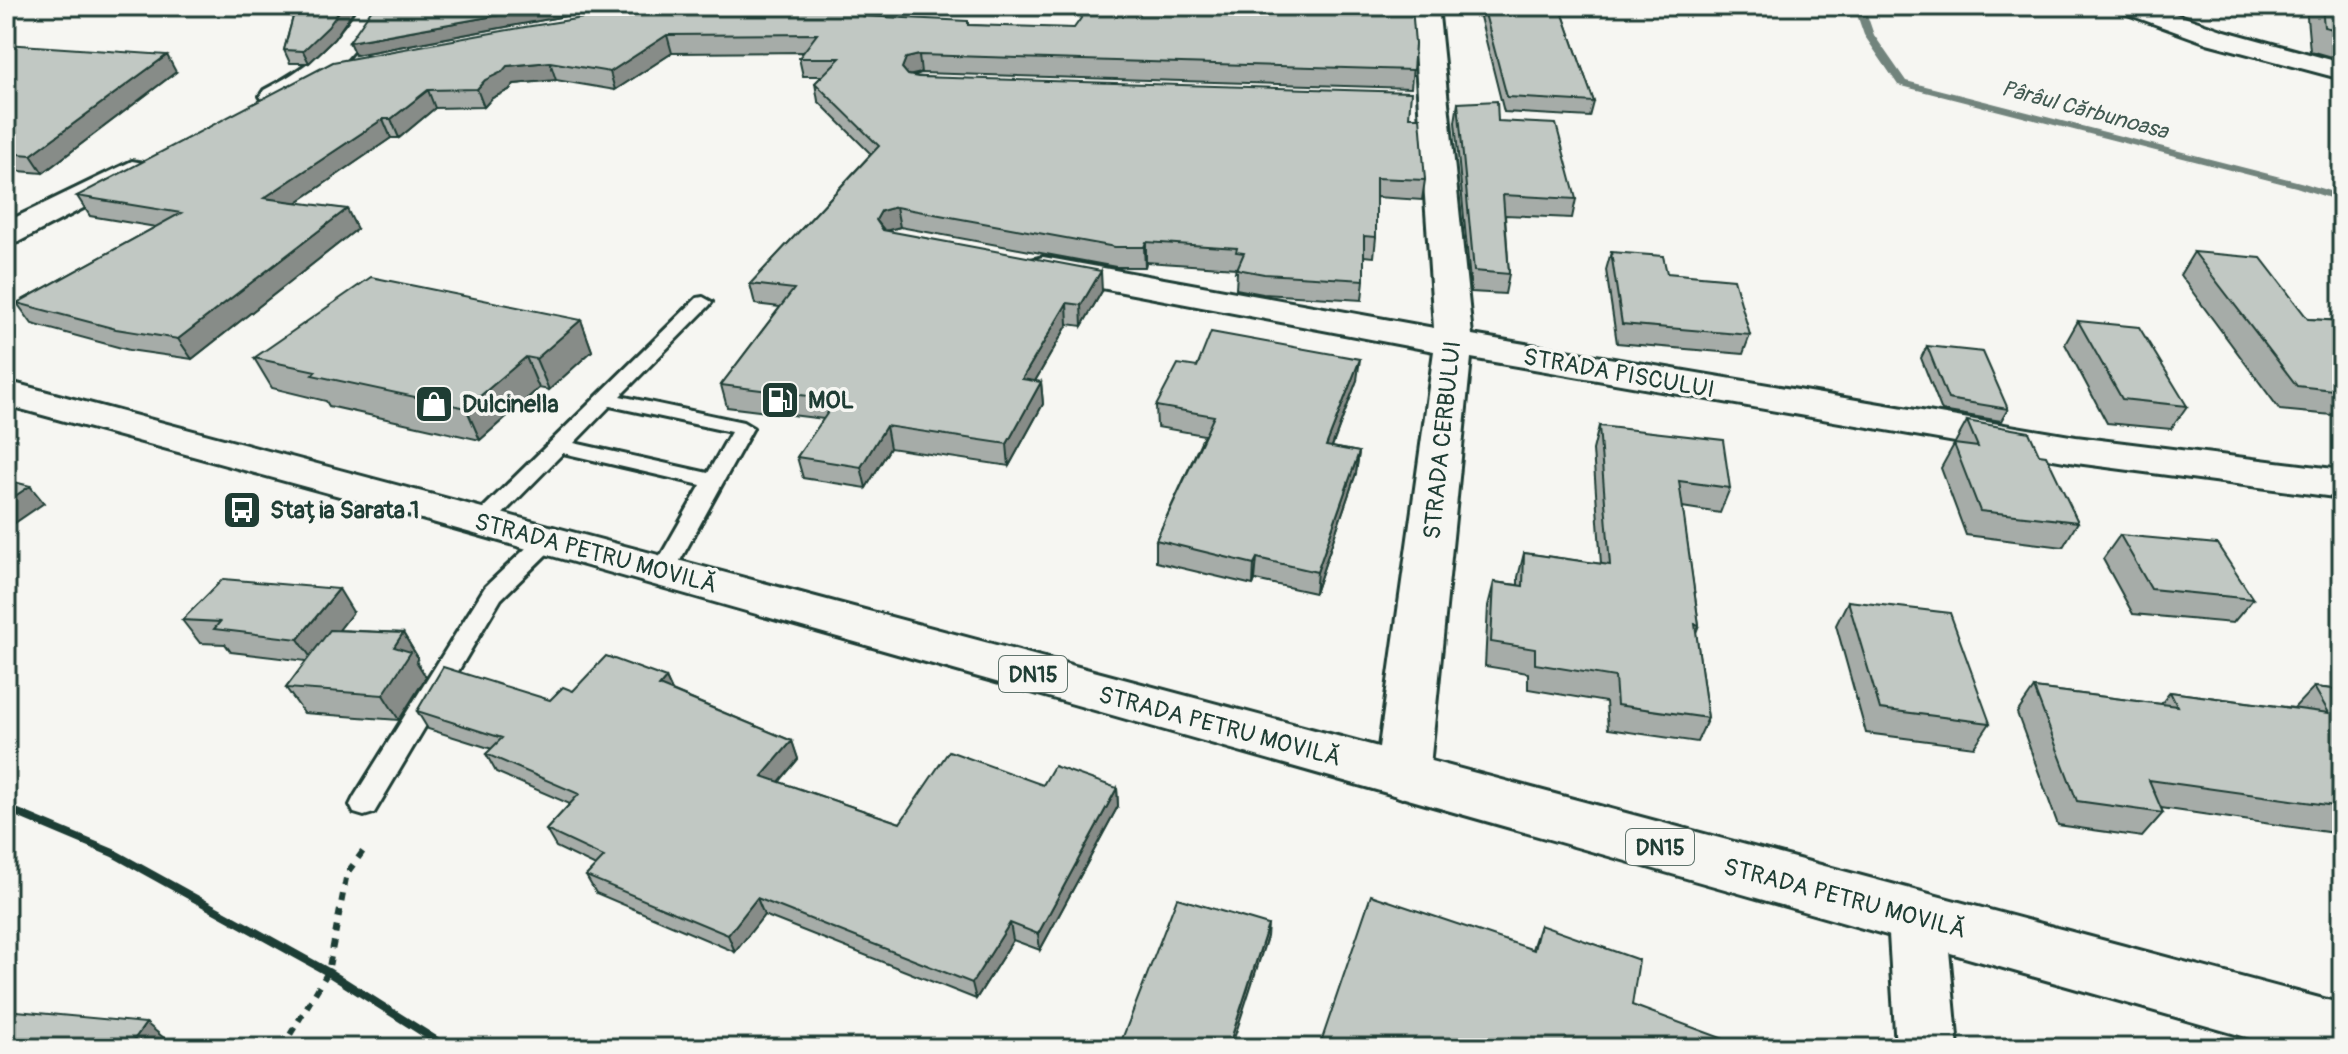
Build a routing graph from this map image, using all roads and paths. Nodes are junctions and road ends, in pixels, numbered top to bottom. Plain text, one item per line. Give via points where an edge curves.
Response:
1 (372, 6) edge
2 (1425, 6) edge
3 (2128, 6) edge
4 (360, 65) edge
5 (2342, 71) edge
6 (319, 73) junction
7 (248, 109) edge
8 (153, 159) edge
9 (6, 235) edge
10 (1007, 260) edge
11 (703, 302) dead end
12 (1454, 345) junction
13 (6, 393) edge
14 (605, 399) junction
15 (559, 446) junction
16 (714, 481) junction
17 (2342, 484) edge
18 (482, 522) junction
19 (548, 540) junction
20 (663, 571) junction
21 (1402, 776) junction
22 (364, 805) dead end
23 (372, 839) dead end
24 (1917, 918) junction
25 (2342, 1034) edge
26 (282, 1048) edge
27 (1927, 1048) edge

1 - 6 street via 346,46
2 - 12 street, STRADA CERBULUI via 1415,99
3 - 5 street via 2216,37
4 - 6 street
6 - 7 street
8 - 9 street
10 - 12 street, STRADA PISCULUI
11 - 14 lane
12 - 17 street, STRADA PISCULUI via 2120,457
12 - 21 street, STRADA CERBULUI
13 - 18 street, STRADA PETRU MOVILĂ / DN15
14 - 15 lane
14 - 16 lane via 743,428
15 - 16 lane
15 - 18 lane
16 - 20 lane
18 - 19 street, STRADA PETRU MOVILĂ / DN15
19 - 20 street, STRADA PETRU MOVILĂ / DN15
19 - 22 lane via 493,593
20 - 21 street, STRADA PETRU MOVILĂ / DN15
21 - 24 street, STRADA PETRU MOVILĂ / DN15
23 - 26 path via 347,873 328,972
24 - 25 street, STRADA PETRU MOVILĂ / DN15
24 - 27 street

